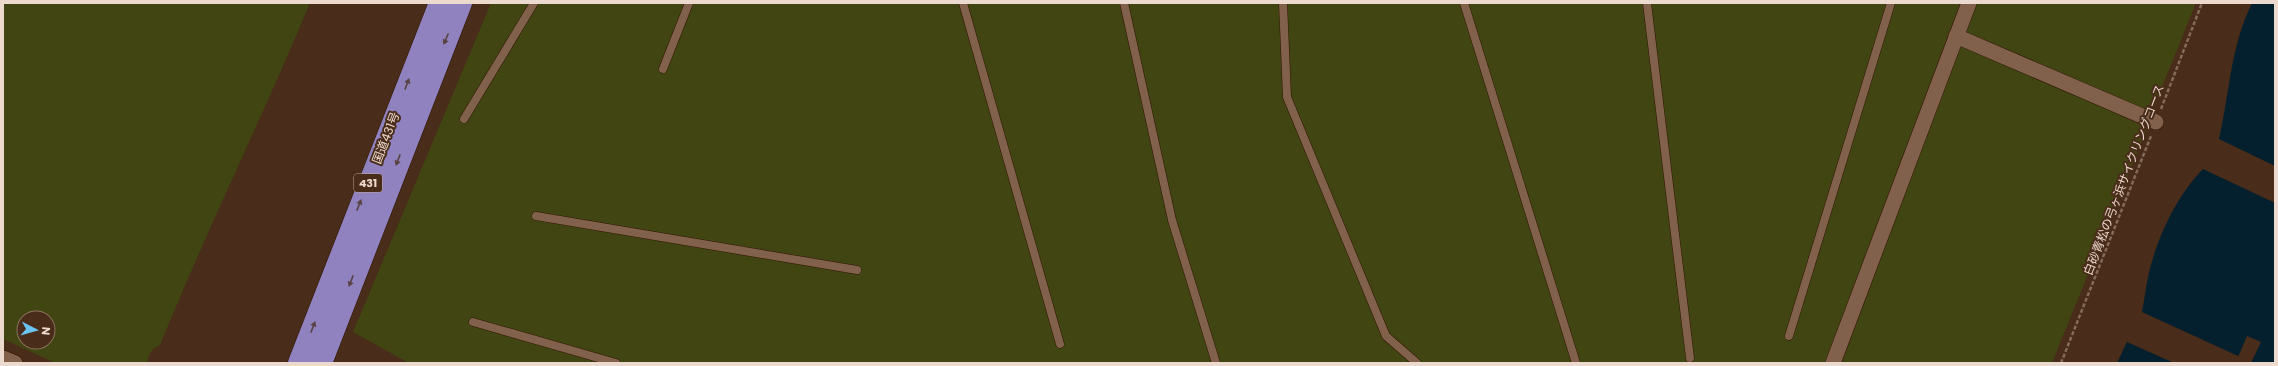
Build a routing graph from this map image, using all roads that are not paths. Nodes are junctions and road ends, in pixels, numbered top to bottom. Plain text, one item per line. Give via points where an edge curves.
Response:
1 (440, 3) edge
2 (461, 3) edge
3 (534, 3) edge
4 (689, 3) edge
5 (963, 3) edge
6 (1124, 3) edge
7 (1283, 3) edge
8 (1464, 3) edge
9 (1647, 3) edge
10 (1890, 3) edge
11 (1969, 3) edge
12 (1956, 36) junction
13 (663, 69) dead end
14 (464, 119) dead end
15 (2156, 122) road end
16 (536, 216) dead end
17 (857, 270) dead end
18 (473, 322) dead end
19 (1788, 336) dead end
20 (1060, 344) dead end
21 (3, 358) edge
22 (1690, 358) dead end
23 (15, 363) edge
24 (299, 363) edge
25 (320, 363) edge
26 (616, 363) edge
27 (1216, 363) edge
28 (1417, 363) edge
29 (1576, 363) edge
30 (1833, 363) edge

24 -> 1 highway, 国道431号 / 431
2 -> 25 highway, 国道431号 / 431
3 - 14 lane
4 - 13 lane
5 - 20 lane
6 - 27 lane via 1172,220
7 - 28 lane via 1287,97 1386,336
8 - 29 lane
9 - 22 lane
10 - 19 lane
11 - 12 street
12 - 15 street
12 - 30 street
16 - 17 lane
18 - 26 lane
21 - 23 street

